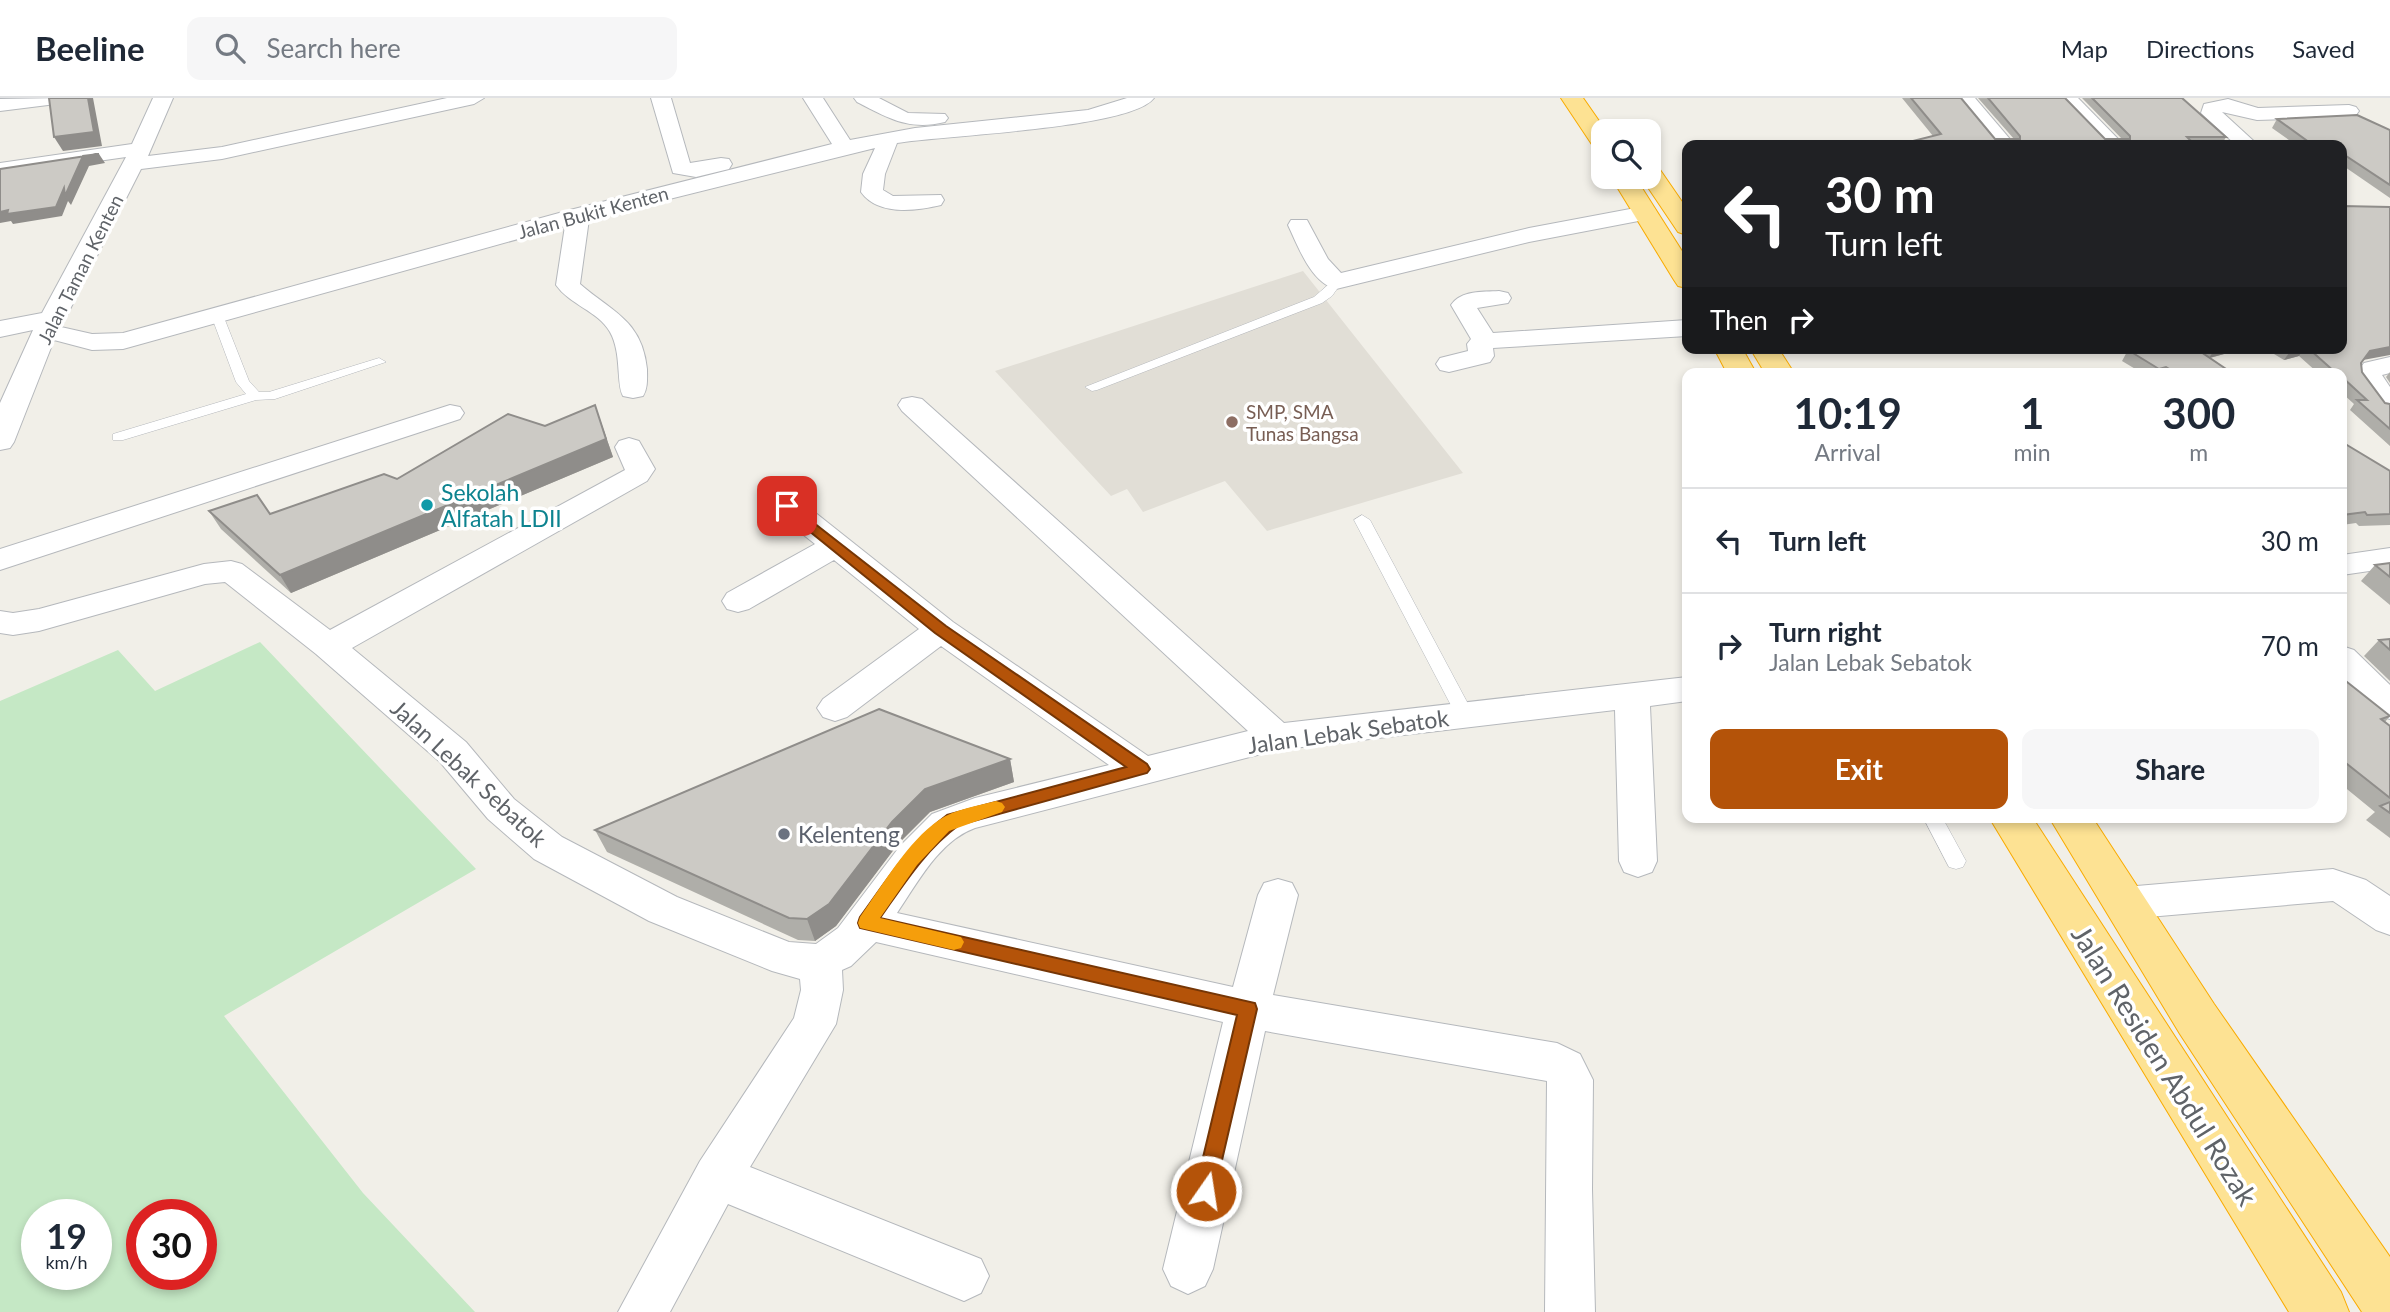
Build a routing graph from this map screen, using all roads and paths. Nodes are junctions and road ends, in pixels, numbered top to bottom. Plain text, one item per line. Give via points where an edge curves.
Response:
1 (56, 98) edge
2 (163, 98) edge
3 (474, 98) edge
4 (661, 98) edge
5 (813, 98) edge
6 (864, 98) edge
7 (1144, 98) edge
8 (1572, 98) edge
9 (1964, 98) edge
10 (2067, 98) edge
11 (2325, 98) edge
12 (1054, 101) dead end
13 (0, 105) edge
14 (2348, 111) junction
15 (905, 119) junction
16 (2369, 122) edge
17 (1591, 126) edge
18 (889, 138) junction
19 (2001, 140) edge
20 (2109, 140) edge
21 (2242, 140) edge
22 (839, 141) junction
23 (137, 156) junction
24 (0, 169) edge
25 (1661, 188) edge
26 (1631, 189) edge
27 (933, 200) dead end
28 (1646, 213) junction
29 (578, 215) junction
30 (1682, 220) edge
31 (1299, 225) dead end
32 (1682, 272) edge
33 (1336, 282) junction
34 (1499, 298) dead end
35 (218, 315) junction
36 (49, 325) junction
37 (1682, 328) edge
38 (0, 329) edge
39 (1485, 341) junction
40 (379, 362) dead end
41 (1450, 364) dead end
42 (2390, 365) edge
43 (1092, 387) dead end
44 (633, 390) dead end
45 (255, 396) junction
46 (912, 405) dead end
47 (2390, 405) edge
48 (450, 413) dead end
49 (118, 437) dead end
50 (0, 442) edge
51 (629, 447) dead end
52 (787, 506) dead end
53 (1362, 520) dead end
54 (834, 547) junction
55 (2390, 558) edge
56 (0, 560) edge
57 (2347, 564) edge
58 (738, 601) dead end
59 (0, 622) edge
60 (941, 630) junction
61 (328, 646) junction
62 (2347, 663) edge
63 (1682, 690) edge
64 (1632, 695) junction
65 (2390, 706) edge
66 (835, 708) dead end
67 (1465, 715) junction
68 (1277, 737) junction
69 (1141, 769) junction
70 (1935, 823) edge
71 (2014, 823) edge
72 (2074, 823) edge
73 (1638, 861) dead end
74 (1956, 861) dead end
75 (1278, 895) dead end
76 (2124, 903) junction
77 (2390, 918) edge
78 (867, 923) junction
79 (820, 961) junction
80 (1248, 1009) junction
81 (717, 1177) junction
82 (1188, 1269) dead end
83 (964, 1276) dead end
84 (2390, 1305) edge
85 (643, 1312) edge
86 (1570, 1312) edge
87 (2321, 1312) edge

1 - 13 street
2 - 23 street, Jalan Taman Kenten
3 - 23 street via 222,153
4 - 22 street via 681,168 686,171
5 - 22 street
6 - 15 street
7 - 18 street, Jalan Bukit Kenten via 1088,116
8 - 17 highway
9 - 19 street
10 - 20 street
11 - 14 street
12 - 15 street via 1055,108 1045,112
14 - 16 street
14 - 21 street via 2257,114 2228,105 2211,108
15 - 22 street
18 - 22 street, Jalan Bukit Kenten
18 - 27 street via 872,192 892,204
22 - 29 street, Jalan Bukit Kenten
23 - 24 street
23 - 36 street, Jalan Taman Kenten
25 - 30 highway
26 - 28 highway
28 - 32 highway
28 - 33 street via 1536,232
29 - 35 street, Jalan Bukit Kenten
29 - 44 street via 568,285 617,324 632,353
31 - 33 street via 1318,262
33 - 43 lane via 1318,300
34 - 39 street via 1469,300 1463,305
35 - 36 street, Jalan Bukit Kenten via 123,341 92,342
35 - 45 lane via 243,382
36 - 38 street
36 - 50 street, Jalan Taman Kenten
37 - 39 street
39 - 41 street via 1480,344 1481,356
40 - 45 lane via 270,396
42 - 47 street via 2373,369 2370,380
45 - 49 lane
46 - 68 street
48 - 56 street
51 - 61 street via 640,468 637,475
52 - 54 street
53 - 67 lane
54 - 58 street
54 - 60 street
55 - 57 street
59 - 61 street, Jalan Lebak Sebatok via 49,618 231,571
60 - 66 street
60 - 69 street
61 - 79 street, Jalan Lebak Sebatok via 453,752 501,809 548,848 663,909 787,958
62 - 65 street
63 - 64 street, Jalan Lebak Sebatok
64 - 67 street, Jalan Lebak Sebatok
64 - 73 street
67 - 68 street, Jalan Lebak Sebatok
68 - 69 street, Jalan Lebak Sebatok
69 - 78 street, Jalan Lebak Sebatok via 954,820 910,860
70 - 74 lane
71 - 87 highway, Jalan Residen Abdul Rozak
72 - 76 highway
75 - 80 street
76 - 77 street via 2333,885 2352,891
76 - 84 highway via 2197,1020
78 - 79 street, Jalan Lebak Sebatok via 842,950
78 - 80 street
79 - 81 street via 822,990 814,1024
80 - 82 street
80 - 86 street via 1557,1063 1564,1068 1571,1080
81 - 83 street
81 - 85 street

